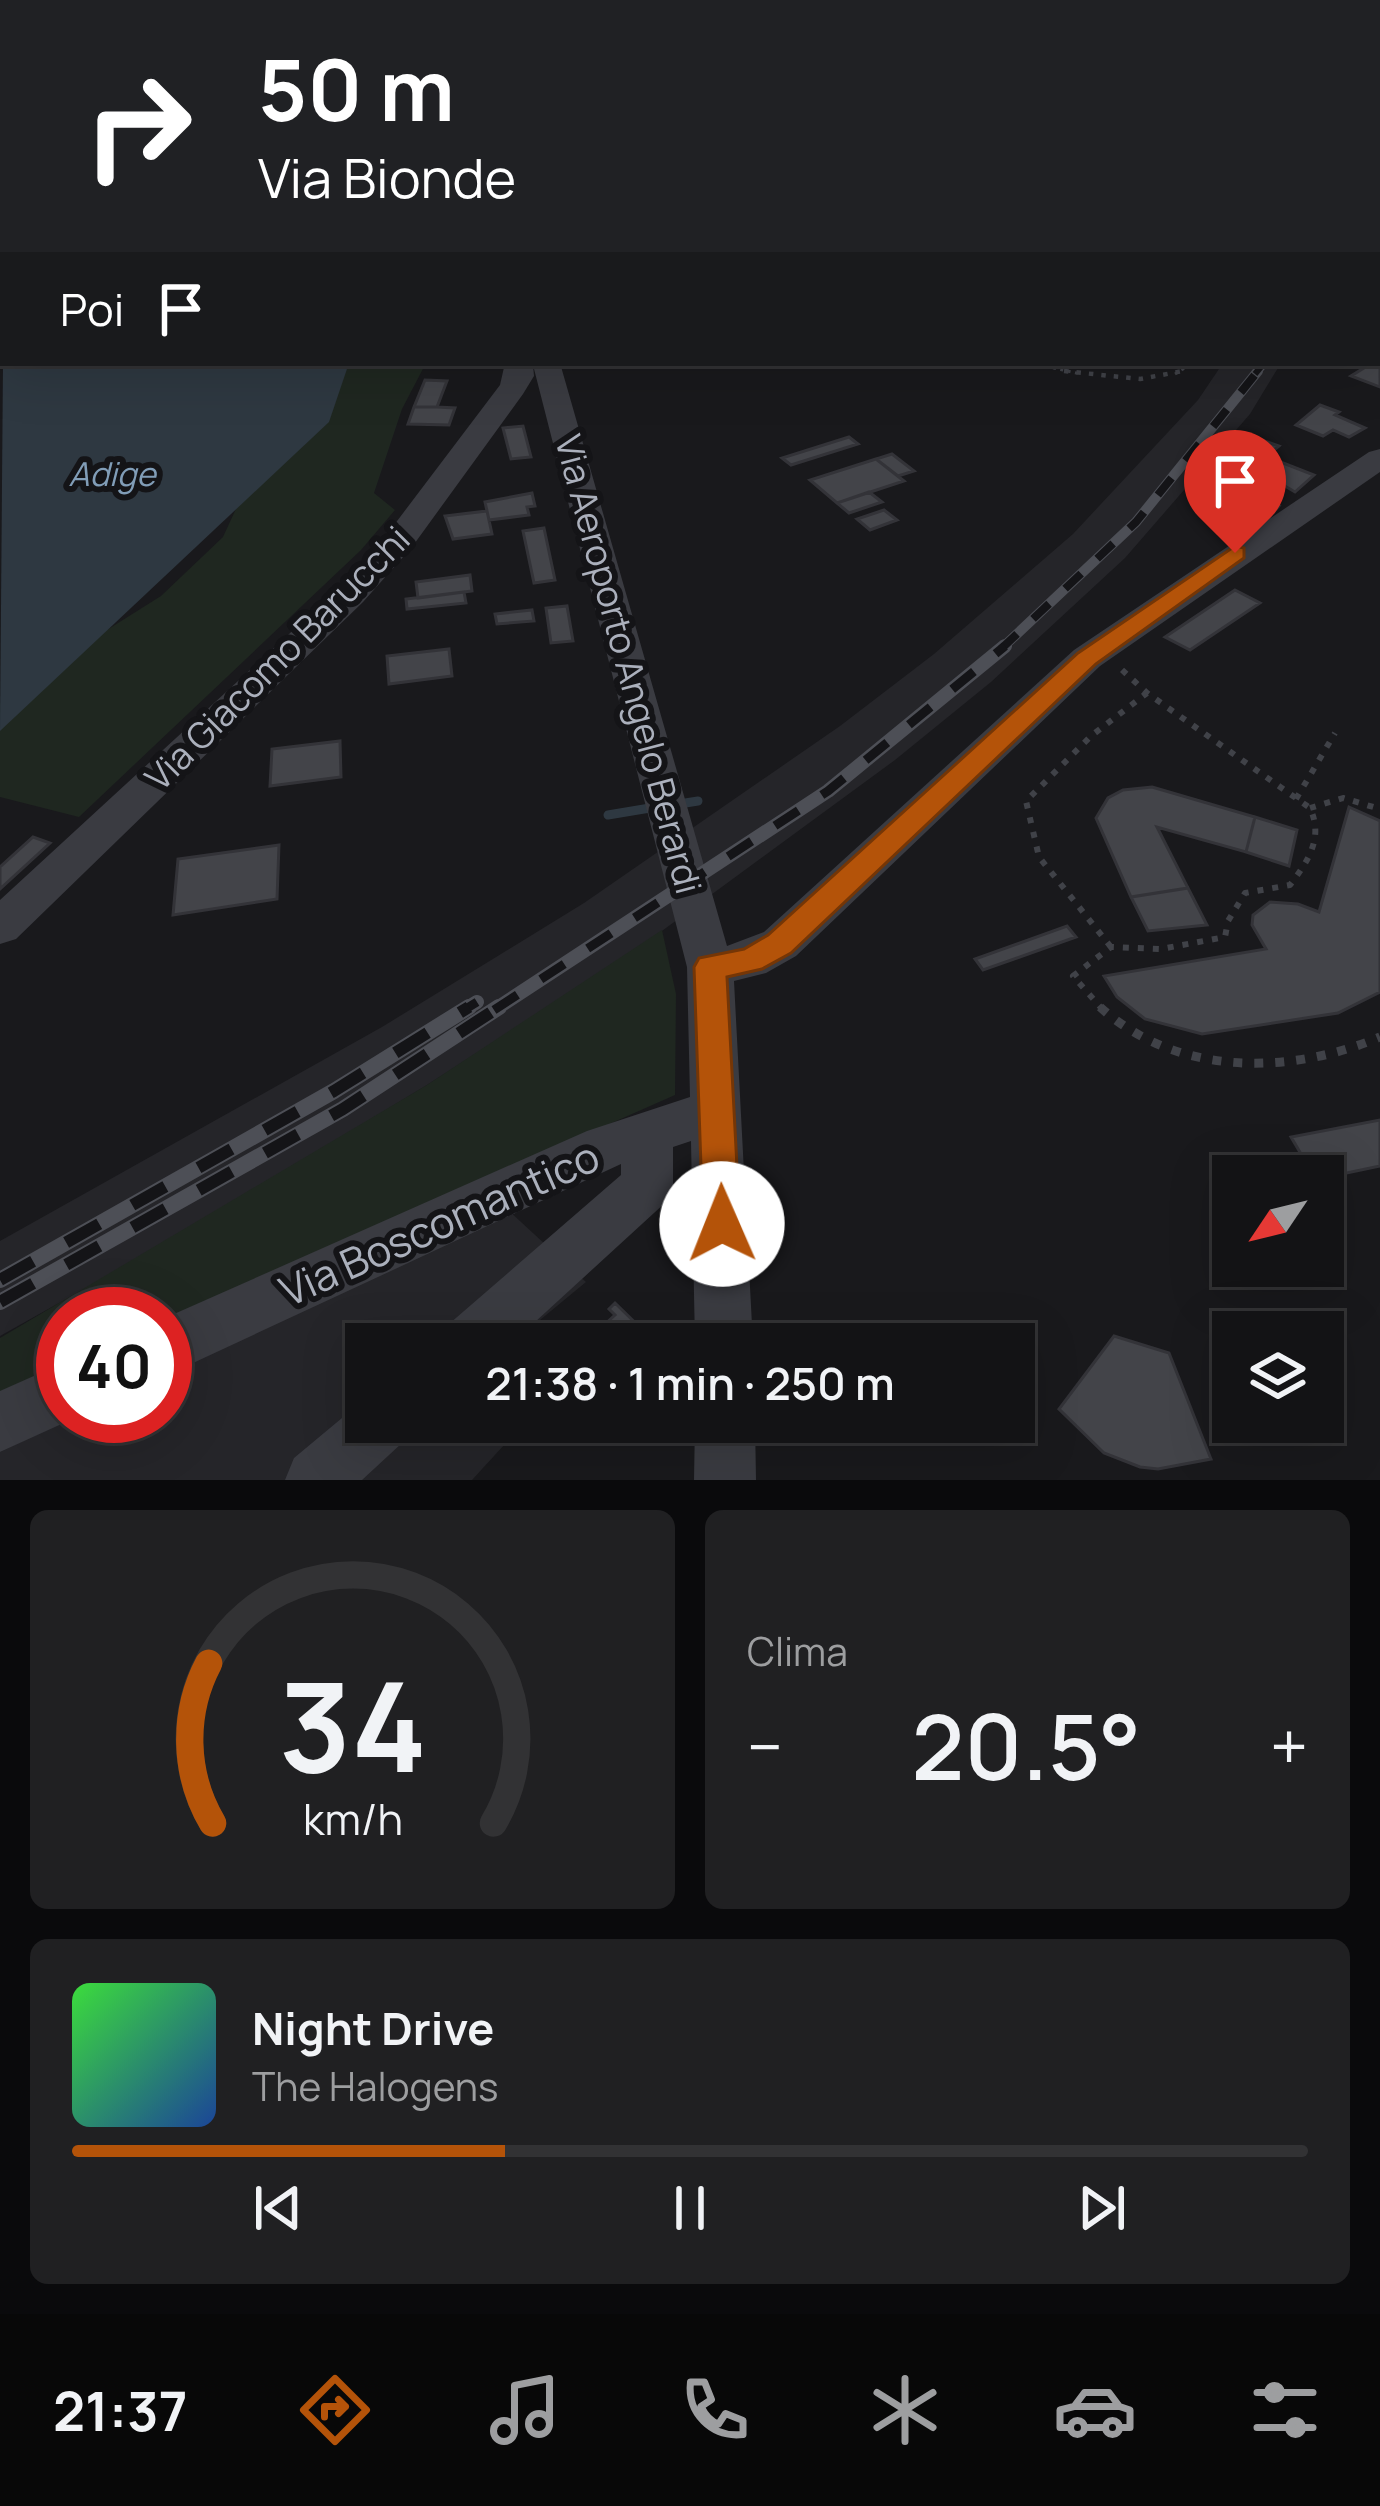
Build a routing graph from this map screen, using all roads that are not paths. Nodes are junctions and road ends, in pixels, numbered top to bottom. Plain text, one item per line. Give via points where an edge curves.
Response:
1 (519, 366) edge
2 (547, 366) edge
3 (1380, 458) edge
4 (0, 927) edge
5 (710, 967) junction
6 (718, 1110) junction
7 (647, 1132) junction
8 (493, 1323) edge
9 (723, 1323) edge
10 (192, 1335) edge
11 (36, 1405) edge
12 (0, 1422) edge
13 (357, 1443) edge
14 (725, 1443) edge
15 (316, 1480) edge
16 (725, 1480) edge

1 - 4 street, Via Giacomo Barucchi via 513,388 351,595
2 - 5 street, Via Aeroporto Angelo Berardi
3 - 5 street via 1100,649 780,944
5 - 6 street, Via Aeroporto Angelo Berardi
6 - 7 street, Via Boscomantico
6 - 9 street, Via Aeroporto Angelo Berardi
7 - 8 street via 647,1185
7 - 10 street, Via Boscomantico
11 - 12 street
13 - 15 street
14 - 16 street

